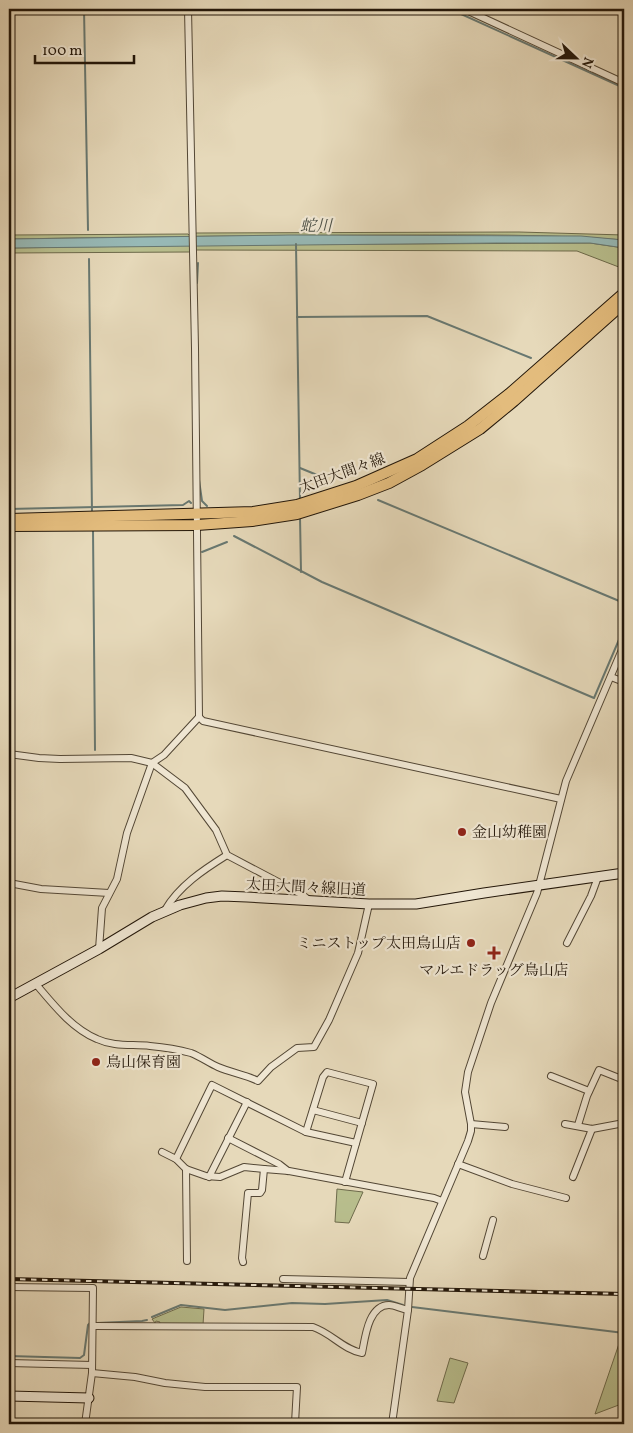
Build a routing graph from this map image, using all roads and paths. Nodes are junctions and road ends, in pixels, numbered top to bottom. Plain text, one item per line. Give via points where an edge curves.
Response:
1 (188, 9) edge
2 (464, 9) edge
3 (624, 83) edge
4 (624, 293) edge
5 (624, 303) edge
6 (9, 519) edge
7 (197, 520) junction
8 (9, 526) edge
9 (624, 645) edge
10 (611, 677) junction
11 (624, 682) edge
12 (199, 717) junction
13 (9, 754) edge
14 (152, 763) junction
15 (561, 799) junction
16 (227, 855) junction
17 (624, 873) edge
18 (598, 877) junction
19 (9, 883) edge
20 (539, 886) junction
21 (109, 893) junction
22 (309, 900) junction
23 (369, 904) junction
24 (165, 910) junction
25 (567, 943) dead end
26 (99, 949) junction
27 (35, 983) junction
28 (9, 998) edge
29 (551, 1076) dead end
30 (619, 1078) dead end
31 (589, 1091) junction
32 (246, 1102) junction
33 (313, 1110) junction
34 (362, 1123) junction
35 (624, 1123) edge
36 (471, 1124) junction
37 (565, 1124) dead end
38 (578, 1125) junction
39 (506, 1127) dead end
40 (592, 1129) junction
41 (306, 1132) junction
42 (228, 1138) junction
43 (356, 1143) junction
44 (162, 1152) dead end
45 (176, 1159) junction
46 (458, 1164) junction
47 (186, 1169) junction
48 (264, 1169) junction
49 (289, 1171) junction
50 (209, 1177) junction
51 (574, 1177) dead end
52 (345, 1182) junction
53 (566, 1198) dead end
54 (442, 1201) junction
55 (493, 1220) dead end
56 (484, 1256) dead end
57 (187, 1261) dead end
58 (243, 1262) dead end
59 (283, 1279) dead end
60 (409, 1282) junction
61 (9, 1286) edge
62 (408, 1310) junction
63 (93, 1326) junction
64 (9, 1363) edge
65 (92, 1365) junction
66 (92, 1372) junction
67 (9, 1396) edge
68 (89, 1398) junction
69 (85, 1424) edge
70 (296, 1424) edge
71 (392, 1424) edge

1 - 7 street
2 - 3 street
4 - 7 main road, 太田大間々線 via 509,394 417,459 356,486 297,505
5 - 7 main road, 太田大間々線 via 501,413 422,466 358,495 297,514 252,522
6 - 7 main road, 太田大間々線
7 - 8 main road, 太田大間々線
7 - 12 street
9 - 10 street
10 - 11 street
10 - 15 street
12 - 14 street via 164,755
12 - 15 street via 220,725
13 - 14 street via 60,759 130,758
14 - 16 street via 185,788 216,830
14 - 21 street via 127,833 117,879
15 - 20 street
16 - 22 street
16 - 24 street via 205,868 171,899
17 - 18 street, 太田大間々線旧道
18 - 20 street, 太田大間々線旧道
18 - 25 street
19 - 21 street via 41,889
20 - 23 street, 太田大間々線旧道 via 416,904
20 - 36 street via 491,1003 468,1072 465,1092
21 - 26 street via 102,908
22 - 23 street, 太田大間々線旧道
22 - 24 street, 太田大間々線旧道 via 222,896
23 - 27 street via 358,954 314,1047 297,1048 258,1081 218,1067 191,1053 106,1043 62,1014
24 - 26 street, 太田大間々線旧道
26 - 27 street, 太田大間々線旧道
27 - 28 street, 太田大間々線旧道
29 - 31 street
30 - 31 street via 599,1070
31 - 38 street
32 - 41 street
32 - 42 street
32 - 45 street via 212,1085
33 - 34 street
33 - 34 street via 326,1072 373,1084
33 - 41 street
34 - 43 street
35 - 40 street
36 - 39 street
36 - 46 street via 470,1136
37 - 38 street
38 - 40 street
40 - 51 street
41 - 43 street
42 - 49 street
42 - 50 street
43 - 52 street
44 - 45 street
45 - 47 street
46 - 53 street via 512,1184
46 - 54 street
47 - 50 street
47 - 57 street
48 - 49 street
48 - 50 street via 244,1167 220,1177
48 - 58 street via 262,1190 260,1193 248,1193
49 - 52 street
52 - 54 street
54 - 60 street
55 - 56 street
59 - 60 street
60 - 62 street
61 - 63 street via 93,1288
62 - 63 street via 389,1304 373,1314 362,1354 313,1327
62 - 71 street
63 - 65 street
64 - 65 street
65 - 66 street
66 - 68 street
66 - 70 street via 165,1384 297,1387
67 - 68 street
68 - 69 street

